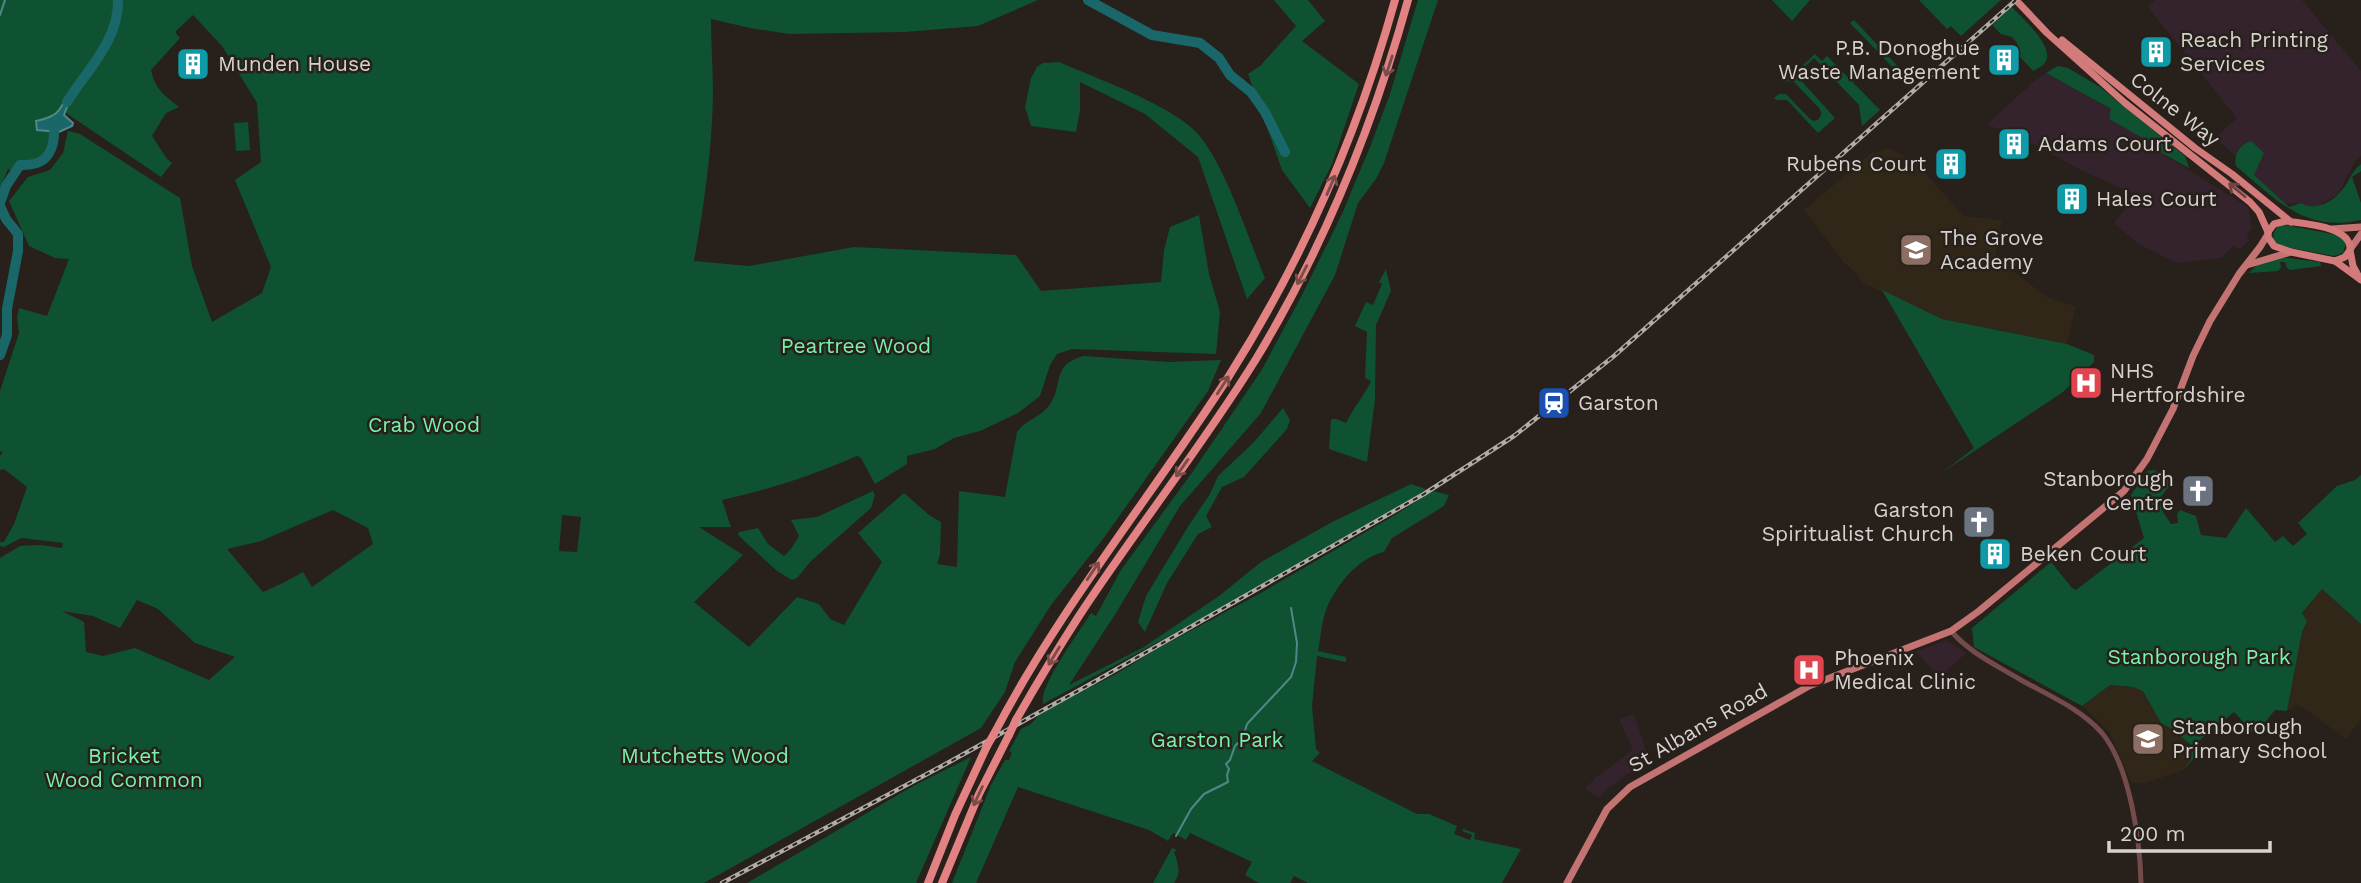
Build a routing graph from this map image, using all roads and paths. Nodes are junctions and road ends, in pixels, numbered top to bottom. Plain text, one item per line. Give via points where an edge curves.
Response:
1 (1395, 0) edge
2 (1408, 0) edge
3 (2017, 0) edge
4 (2038, 22) junction
5 (2291, 222) junction
6 (2361, 227) edge
7 (2332, 229) junction
8 (2268, 233) junction
9 (2361, 234) edge
10 (2350, 249) junction
11 (2291, 252) junction
12 (2335, 261) junction
13 (2246, 265) junction
14 (2361, 279) edge
15 (1951, 631) junction
16 (928, 883) edge
17 (942, 883) edge
18 (1567, 883) edge
19 (2141, 883) edge

16 -> 1 highway, bridge via 987,746 1035,661 1265,317 1341,162
2 -> 17 highway, bridge via 1376,107 1305,271 1215,421 1079,615 1009,735
3 - 4 highway, Colne Way
4 - 5 highway, Colne Way
8 -> 4 highway, Colne Way via 2250,202 2125,103
5 - 7 highway
5 - 8 highway via 2274,224
6 - 7 main road
7 - 10 highway via 2346,236
8 - 11 highway via 2273,246
8 - 13 main road, St Albans Road
9 - 10 main road
10 - 12 highway
10 - 14 highway
11 - 12 highway
11 - 13 main road
12 - 14 highway
13 - 15 main road, St Albans Road via 2210,321 2173,408 2128,486
15 - 18 main road, St Albans Road via 1809,686 1642,779 1607,809
15 - 19 street via 1974,653 2077,712 2102,733 2131,797

